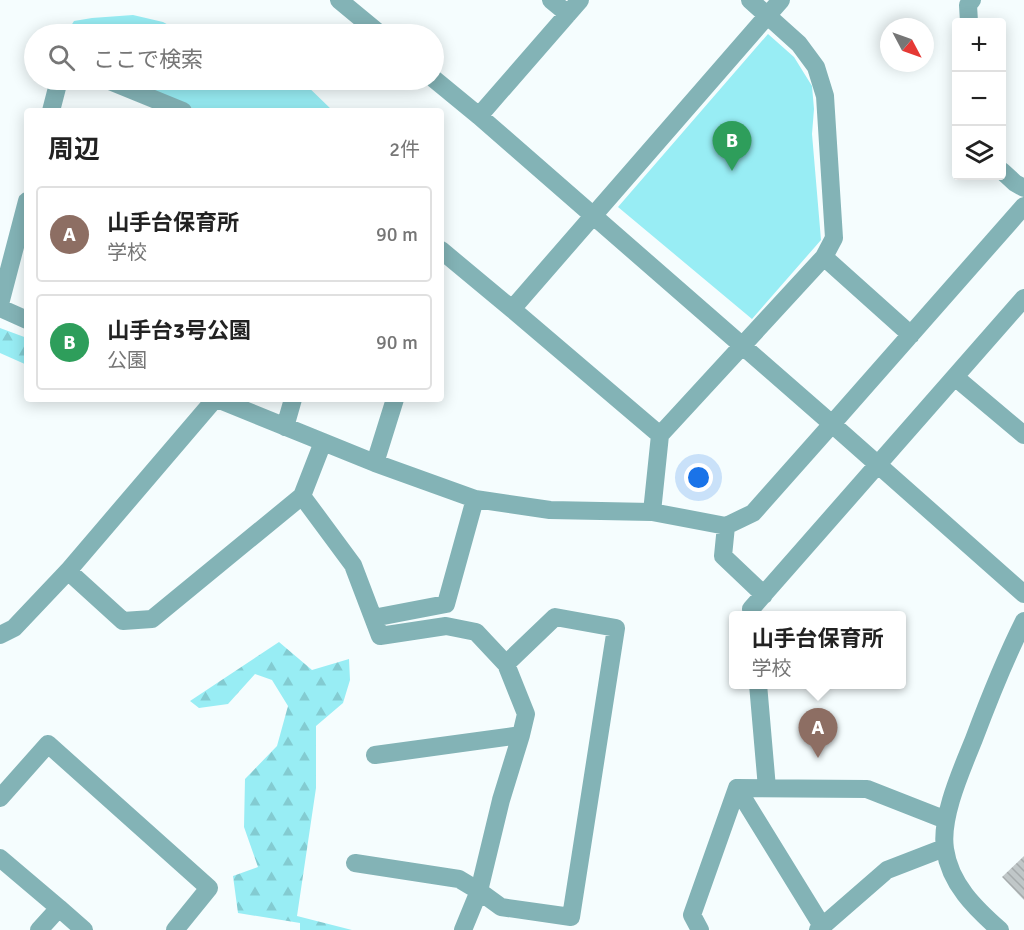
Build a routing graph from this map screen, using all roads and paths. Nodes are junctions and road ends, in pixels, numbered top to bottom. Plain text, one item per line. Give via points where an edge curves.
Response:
1 (339, 0) edge
2 (551, 0) edge
3 (580, 0) edge
4 (750, 0) edge
5 (781, 0) edge
6 (972, 0) edge
7 (568, 14) junction
8 (767, 16) junction
9 (969, 18) edge
10 (368, 24) edge
11 (444, 87) edge
12 (56, 90) edge
13 (131, 90) edge
14 (52, 108) edge
15 (173, 108) edge
16 (479, 116) junction
17 (1006, 175) edge
18 (1024, 188) edge
19 (1024, 206) edge
20 (24, 213) edge
21 (594, 216) junction
22 (444, 252) edge
23 (824, 257) junction
24 (1024, 298) edge
25 (0, 306) edge
26 (512, 309) junction
27 (24, 318) edge
28 (910, 335) junction
29 (743, 346) junction
30 (955, 377) junction
31 (213, 402) edge
32 (223, 402) edge
33 (292, 402) edge
34 (393, 402) edge
35 (832, 424) junction
36 (285, 427) junction
37 (660, 435) junction
38 (1024, 435) edge
39 (323, 442) junction
40 (375, 463) junction
41 (879, 465) junction
42 (302, 496) junction
43 (475, 499) junction
44 (652, 512) junction
45 (726, 526) junction
46 (68, 571) junction
47 (1024, 594) edge
48 (764, 595) junction
49 (752, 611) edge
50 (373, 618) junction
51 (1024, 621) edge
52 (0, 635) edge
53 (506, 664) junction
54 (758, 689) edge
55 (521, 735) junction
56 (375, 755) dead end
57 (737, 788) junction
58 (767, 788) junction
59 (0, 798) edge
60 (946, 820) junction
61 (944, 848) junction
62 (0, 858) edge
63 (355, 862) dead end
64 (479, 891) junction
65 (59, 908) junction
66 (820, 928) edge
67 (178, 929) edge
68 (39, 930) edge
69 (84, 930) edge
70 (463, 930) edge
71 (700, 930) edge
72 (1000, 930) edge

1 - 10 street
2 - 7 street
3 - 7 street
4 - 8 street
5 - 8 street
6 - 9 street via 968,5
7 - 16 street
8 - 21 street
8 - 23 street via 816,67 825,96 834,238
11 - 16 street
12 - 14 street
13 - 15 street
16 - 21 street
17 - 18 street
19 - 28 street
20 - 25 street
21 - 26 street
21 - 29 street
22 - 26 street
23 - 28 street
23 - 29 street
24 - 30 street
25 - 27 street
26 - 37 street
28 - 35 street
29 - 35 street
29 - 37 street
30 - 38 street
30 - 41 street
31 - 46 street
32 - 36 street
33 - 36 street
34 - 40 street
35 - 41 street
35 - 45 street via 753,513
36 - 39 street
37 - 44 street
39 - 40 street
39 - 42 street
40 - 43 street
41 - 47 street
41 - 48 street
42 - 46 street via 152,619 123,621
42 - 50 street via 353,565
43 - 44 street via 550,510
43 - 50 street via 446,604
44 - 45 street
45 - 48 street via 723,556
46 - 52 street via 14,628
48 - 49 street
50 - 53 street via 380,636 446,626 476,632
51 - 60 street via 979,727
53 - 55 street via 526,714
53 - 64 street via 555,617 616,628 571,917 501,907
54 - 58 street
55 - 56 street
55 - 64 street
57 - 58 street
57 - 66 street
57 - 71 street via 692,915
58 - 60 street via 867,789
59 - 67 street via 48,744 209,888
60 - 61 street
61 - 66 street via 887,870
61 - 72 street via 950,870 963,893
62 - 65 street
63 - 64 street via 459,879
64 - 70 street
65 - 68 street
65 - 69 street

